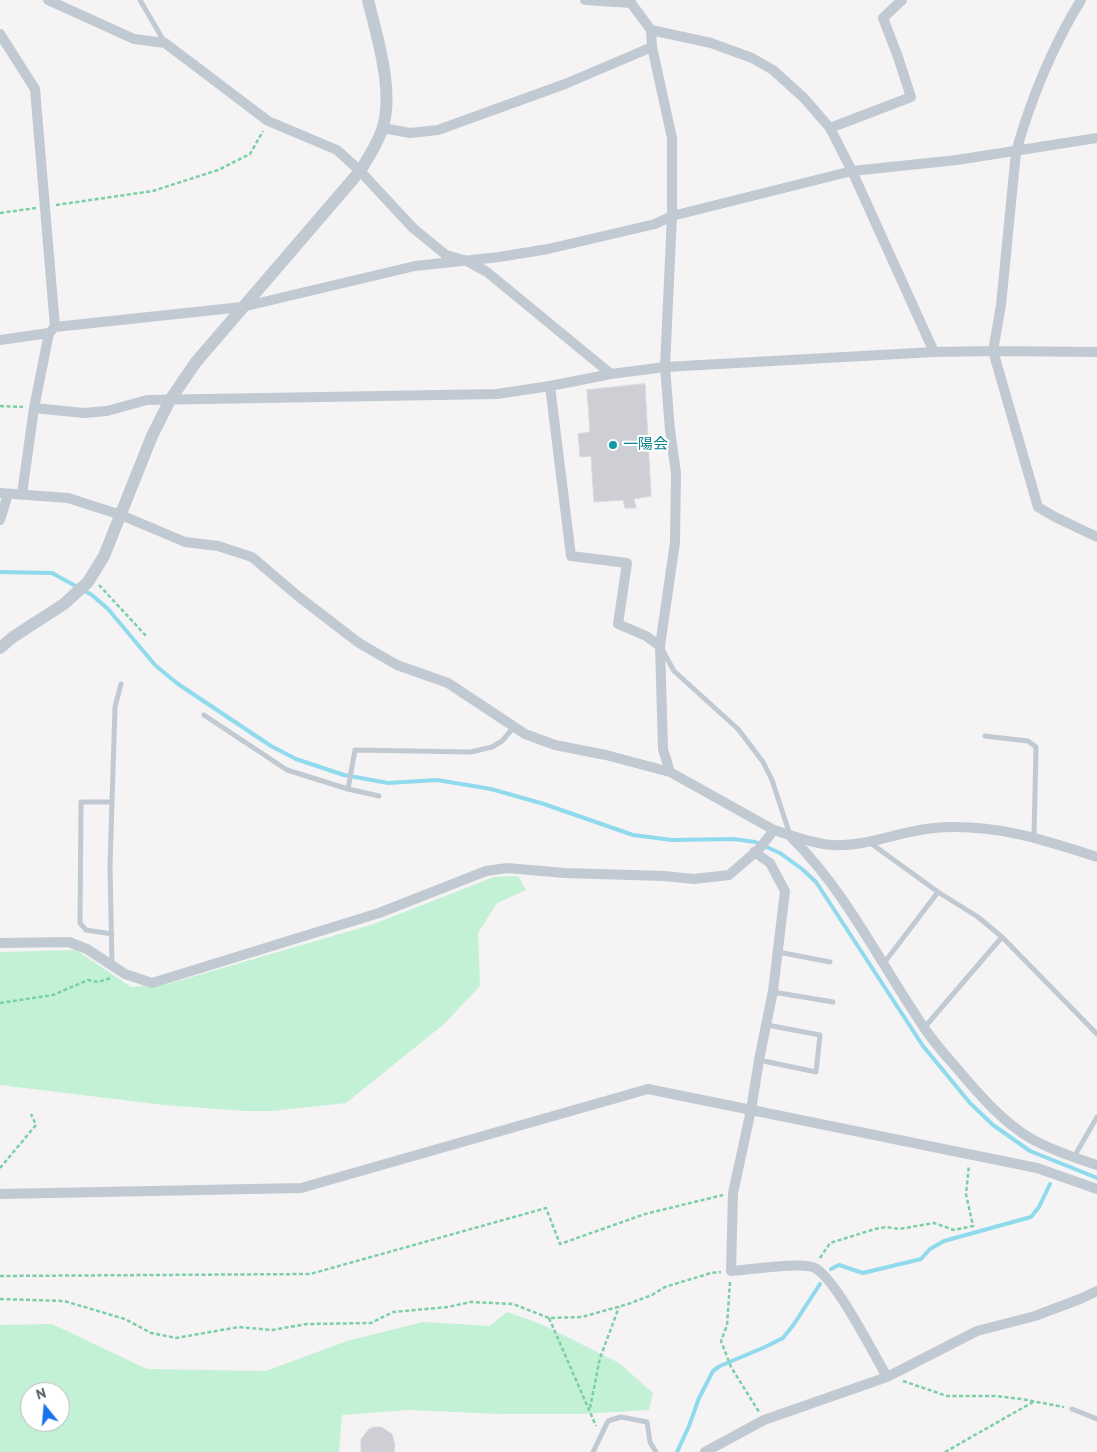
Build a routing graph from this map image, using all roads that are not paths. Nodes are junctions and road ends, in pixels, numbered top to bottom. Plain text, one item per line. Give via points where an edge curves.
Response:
1 (48, 0) edge
2 (140, 0) edge
3 (368, 0) edge
4 (585, 0) edge
5 (902, 0) edge
6 (1081, 0) edge
7 (631, 1) edge
8 (651, 30) junction
9 (0, 34) edge
10 (165, 43) junction
11 (652, 47) junction
12 (383, 128) junction
13 (830, 128) junction
14 (1097, 138) edge
15 (1016, 152) junction
16 (360, 171) junction
17 (852, 171) junction
18 (672, 216) junction
19 (467, 261) junction
20 (242, 307) junction
21 (52, 330) junction
22 (0, 340) edge
23 (993, 351) junction
24 (934, 352) junction
25 (1097, 352) edge
26 (665, 367) junction
27 (611, 374) junction
28 (550, 386) junction
29 (170, 400) junction
30 (34, 408) junction
31 (4, 493) edge
32 (22, 494) junction
33 (121, 515) junction
34 (0, 520) edge
35 (1097, 536) edge
36 (660, 646) junction
37 (0, 648) edge
38 (121, 684) dead end
39 (204, 715) dead end
40 (514, 727) junction
41 (985, 736) dead end
42 (670, 772) junction
43 (348, 786) junction
44 (379, 796) dead end
45 (112, 802) junction
46 (774, 830) junction
47 (791, 836) junction
48 (1034, 837) junction
49 (868, 842) junction
50 (757, 850) junction
51 (1097, 857) edge
52 (938, 892) junction
53 (112, 934) junction
54 (1002, 938) junction
55 (0, 943) edge
56 (778, 952) junction
57 (830, 962) dead end
58 (883, 963) junction
59 (112, 966) junction
60 (773, 992) junction
61 (833, 1002) dead end
62 (766, 1025) junction
63 (924, 1028) junction
64 (1097, 1034) edge
65 (759, 1060) junction
66 (751, 1110) junction
67 (1097, 1117) edge
68 (1074, 1157) junction
69 (1097, 1165) edge
70 (1097, 1189) edge
71 (0, 1194) edge
72 (1097, 1290) edge
73 (887, 1377) junction
74 (1072, 1409) road end
75 (1097, 1419) edge
76 (594, 1452) edge
77 (656, 1452) edge
78 (705, 1452) edge

1 - 10 street via 134,39
2 - 10 lane
3 - 12 street via 387,95
4 - 7 street
5 - 13 street via 883,18 910,97
6 - 15 street via 1050,58
7 - 8 street
8 - 11 street
8 - 13 street via 711,43 752,58 790,84
9 - 21 street via 35,89
10 - 16 street via 268,121 336,150
11 - 12 street via 565,84 438,130 410,132
11 - 18 street via 672,138
12 - 16 street
13 - 17 street
14 - 15 street
15 - 17 street
15 - 23 street via 1001,305
16 - 19 street via 412,228 446,255
16 - 20 street
17 - 18 street
17 - 24 street
18 - 19 street via 654,224 548,249
18 - 26 street
19 - 20 street via 415,266
19 - 27 street via 487,272
20 - 21 street
20 - 29 street via 196,362
21 - 22 street
21 - 30 street
23 - 24 street
23 - 25 street
23 - 35 street via 1038,507
24 - 26 street
26 - 27 street
26 - 36 street via 676,493 675,542
27 - 28 street
28 - 29 street via 497,394
28 - 36 street via 571,556 627,563 618,624
29 - 30 street via 147,400 107,411 84,413
29 - 33 street
30 - 32 street
31 - 32 street
31 - 34 street
32 - 33 street via 68,498
33 - 37 street via 104,556 90,579 64,604 13,636
33 - 40 street via 185,542 218,546 252,557 359,643 397,665 448,683
36 - 42 street via 663,749
36 - 47 lane via 674,671 738,729 763,762
38 - 45 lane via 115,707
39 - 43 lane via 288,770
40 - 42 street via 555,744
40 - 43 lane via 492,748 472,752 355,750
41 - 48 lane via 1028,741 1036,747
42 - 46 street
43 - 44 lane
45 - 53 lane
45 - 53 lane via 81,802 80,923 86,930
46 - 47 street
46 - 50 street
47 - 49 street via 832,845
47 - 58 street via 824,873
48 - 49 street via 982,827 951,827
48 - 51 street
49 - 52 lane
50 - 56 street via 770,863 786,891
50 - 59 street via 729,875 694,879 507,868 486,871 379,913 152,983
52 - 54 lane via 978,917
52 - 58 lane
53 - 59 lane
54 - 63 lane
54 - 64 lane
55 - 59 street via 69,942
56 - 57 lane
56 - 60 street
58 - 63 street
60 - 61 lane
60 - 62 street
62 - 65 street
62 - 65 lane via 820,1035 816,1072
63 - 68 street via 1002,1117 1030,1138
65 - 66 street
66 - 70 street via 1037,1168
66 - 71 street via 648,1089 301,1188
66 - 73 street via 733,1193 730,1271 814,1267 831,1281
67 - 68 lane
68 - 69 street
72 - 73 street via 1035,1316 977,1331
73 - 78 street via 764,1420
74 - 75 lane
76 - 77 lane via 608,1421 622,1417 648,1422 650,1442

